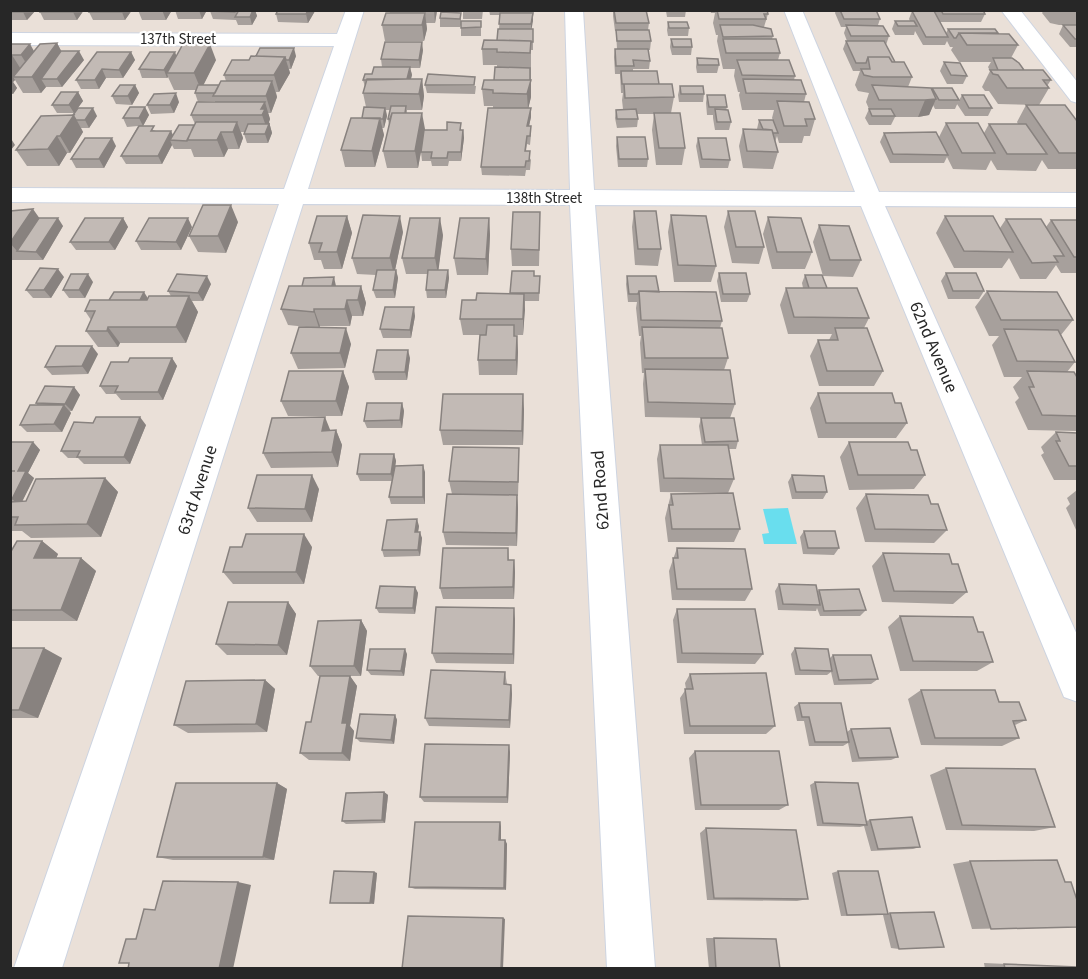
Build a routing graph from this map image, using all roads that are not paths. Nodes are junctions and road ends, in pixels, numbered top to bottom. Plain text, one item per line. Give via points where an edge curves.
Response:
1 (574, 10) edge
2 (793, 10) edge
3 (1010, 10) edge
4 (350, 25) edge
5 (10, 39) edge
6 (1077, 97) edge
7 (10, 195) edge
8 (295, 197) junction
9 (582, 198) junction
10 (870, 199) junction
11 (1077, 200) edge
12 (1077, 683) edge
13 (38, 969) edge
14 (631, 969) edge

1 - 9 street, 62nd Road
2 - 10 street, 62nd Avenue
3 - 6 street
4 - 5 street, 137th Street
4 - 8 street, 63rd Avenue
7 - 8 street, 138th Street
8 - 9 street, 138th Street
8 - 13 street, 63rd Avenue
9 - 10 street, 138th Street
9 - 14 street, 62nd Road
10 - 11 street, 138th Street
10 - 12 street, 62nd Avenue

